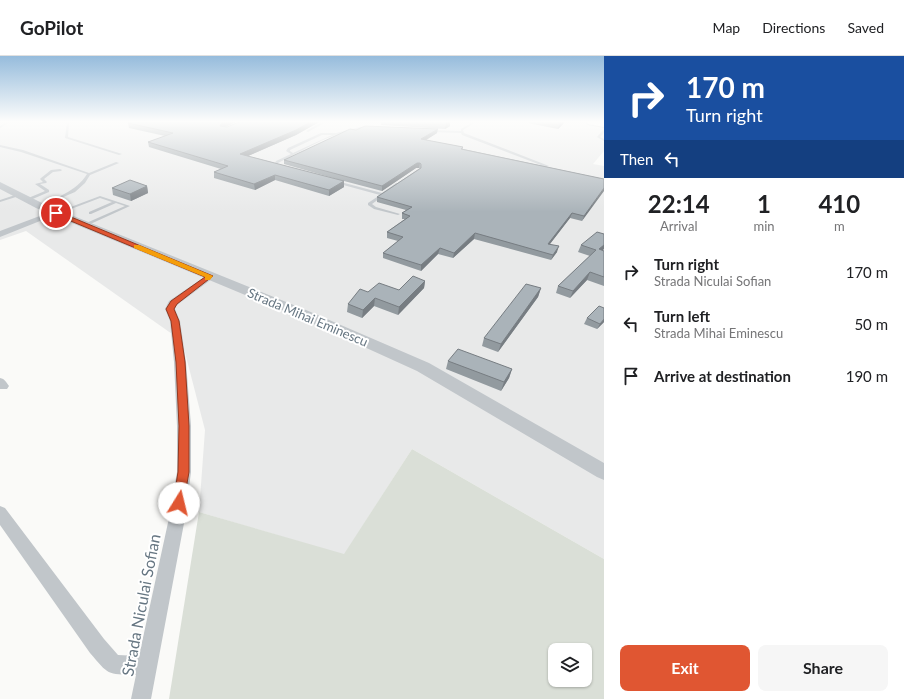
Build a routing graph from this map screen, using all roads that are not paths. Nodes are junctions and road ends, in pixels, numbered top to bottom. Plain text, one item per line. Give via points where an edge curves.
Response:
1 (25, 152) edge
2 (114, 152) edge
3 (290, 152) edge
4 (297, 152) edge
5 (510, 152) edge
6 (120, 154) dead end
7 (293, 154) junction
8 (117, 163) dead end
9 (547, 166) edge
10 (287, 168) edge
11 (60, 170) dead end
12 (89, 174) junction
13 (330, 180) edge
14 (400, 182) edge
15 (0, 185) edge
16 (382, 194) junction
17 (28, 200) junction
18 (0, 201) edge
19 (116, 202) junction
20 (70, 208) dead end
21 (56, 213) junction
22 (398, 214) dead end
23 (87, 219) junction
24 (0, 234) edge
25 (210, 276) junction
26 (604, 472) edge
27 (0, 513) edge
28 (147, 666) junction
29 (141, 699) edge

1 - 12 lane
2 - 6 lane
3 - 7 lane
4 - 7 lane
5 - 9 lane
7 - 10 lane via 276,164
8 - 12 lane
11 - 17 lane via 46,174 42,179 45,182 37,184 48,191
12 - 17 lane via 74,192
13 - 16 lane
14 - 16 lane
15 - 17 street, Strada Mihai Eminescu
16 - 22 lane via 370,202 370,206
17 - 18 lane
17 - 21 street, Strada Mihai Eminescu
19 - 20 lane via 100,197
19 - 23 lane
19 - 23 lane via 128,206
21 - 23 street, Strada Mihai Eminescu
21 - 24 street
23 - 25 street, Strada Mihai Eminescu
25 - 26 street, Strada Mihai Eminescu via 423,367
25 - 28 street, Strada Niculai Sofian via 174,303 170,309 175,321 180,362 184,472
27 - 28 street via 113,665
28 - 29 street, Strada Niculai Sofian

